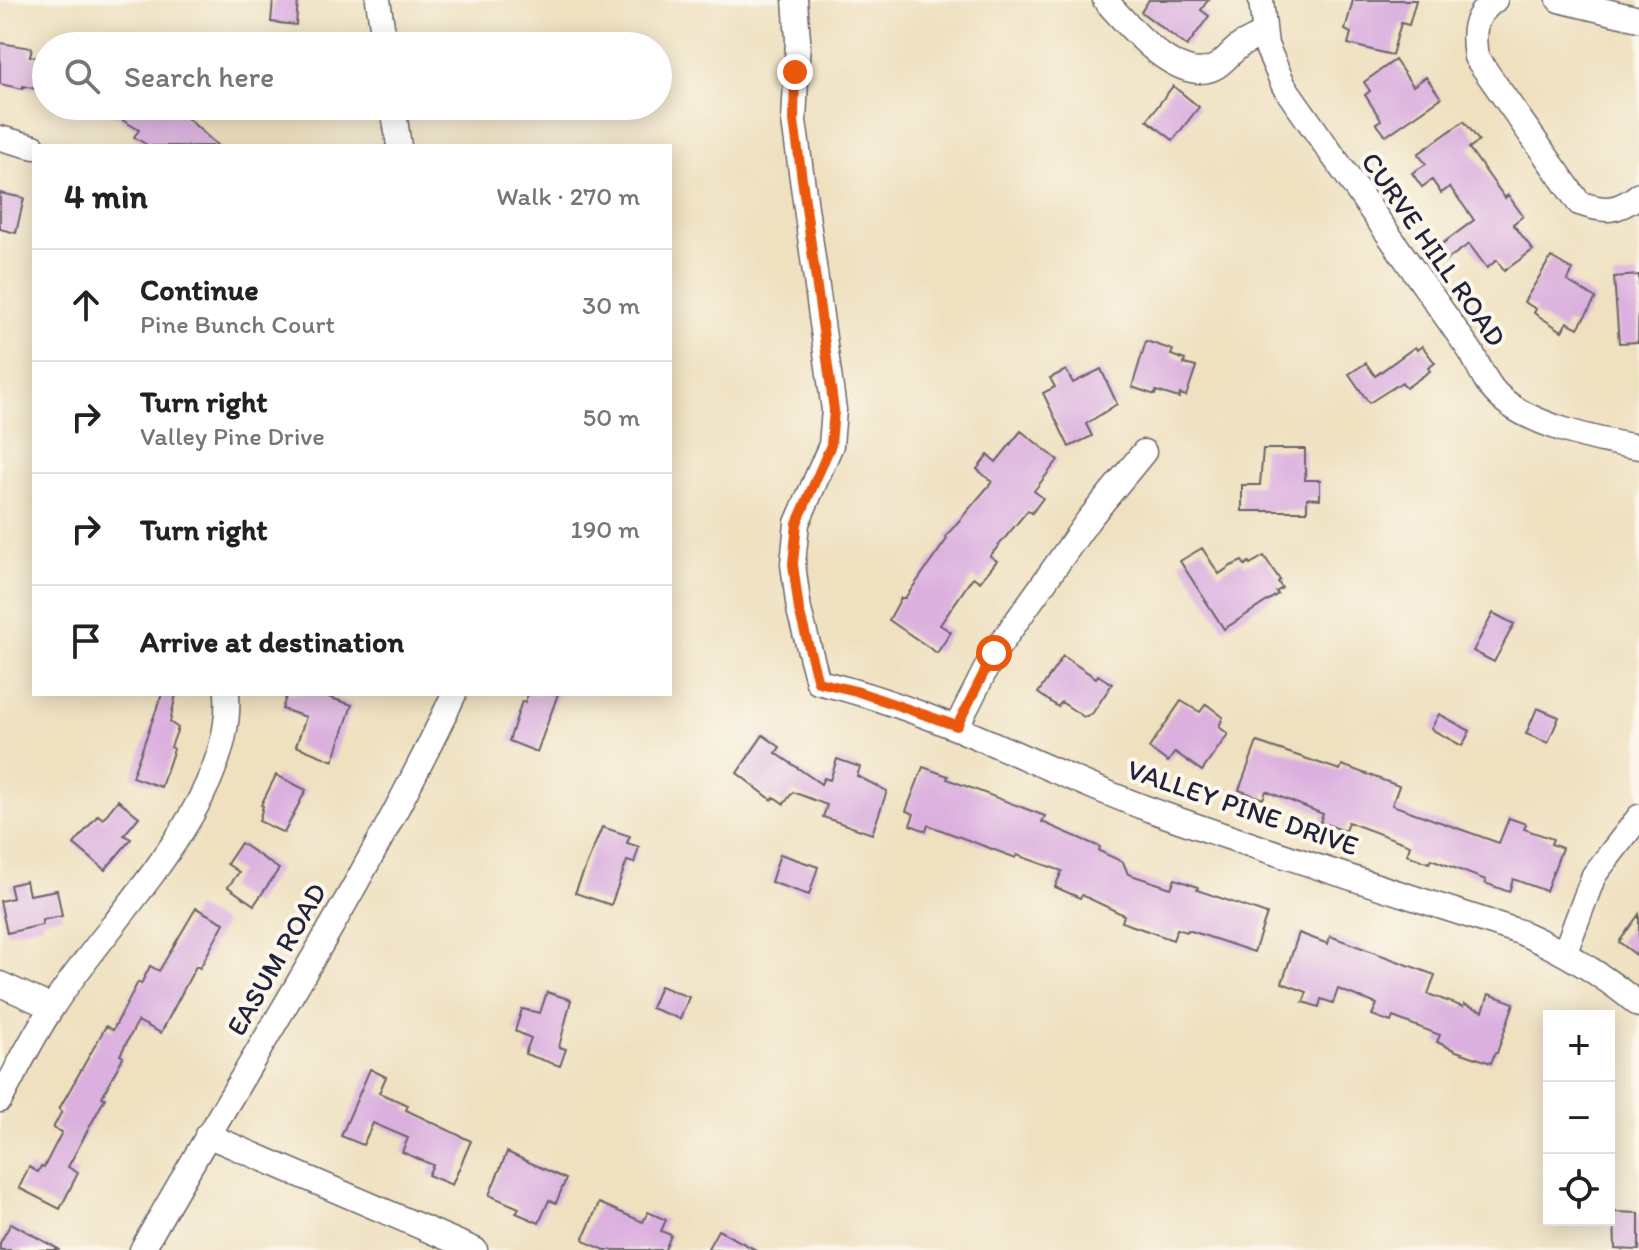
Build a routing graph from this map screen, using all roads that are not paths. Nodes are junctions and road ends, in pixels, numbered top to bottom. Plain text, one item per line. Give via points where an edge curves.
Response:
1 (378, 0) edge
2 (795, 0) edge
3 (1105, 0) edge
4 (1261, 0) edge
5 (1495, 0) edge
6 (1559, 0) edge
7 (1639, 19) edge
8 (383, 32) edge
9 (1264, 33) junction
10 (395, 120) edge
11 (0, 138) edge
12 (399, 144) edge
13 (32, 146) edge
14 (1639, 195) edge
15 (1639, 447) edge
16 (1144, 452) dead end
17 (227, 696) edge
18 (453, 696) edge
19 (957, 726) junction
20 (1639, 817) edge
21 (1565, 952) junction
22 (0, 984) edge
23 (1639, 1005) edge
24 (51, 1007) junction
25 (0, 1100) edge
26 (207, 1135) junction
27 (460, 1247) edge
28 (142, 1250) edge

1 - 8 street
2 - 19 street, VALLEY PINE DRIVE via 794,121 834,410 831,445 797,523 793,564 799,610 818,682
3 - 9 street via 1182,70 1200,72 1217,66
4 - 9 street, CURVE HILL ROAD
5 - 14 street via 1480,11 1472,32 1476,57 1579,203 1602,211
6 - 7 street
9 - 15 street, CURVE HILL ROAD via 1284,86 1495,393 1506,403 1579,435
10 - 12 street
11 - 13 street
16 - 19 street via 1002,640
17 - 24 street via 216,765 179,836
18 - 26 street, EASUM ROAD via 312,962
19 - 21 street, VALLEY PINE DRIVE via 1149,809 1520,932
20 - 21 street via 1594,875
21 - 23 street, VALLEY PINE DRIVE
22 - 24 street
24 - 25 street
26 - 27 street
26 - 28 street, EASUM ROAD

